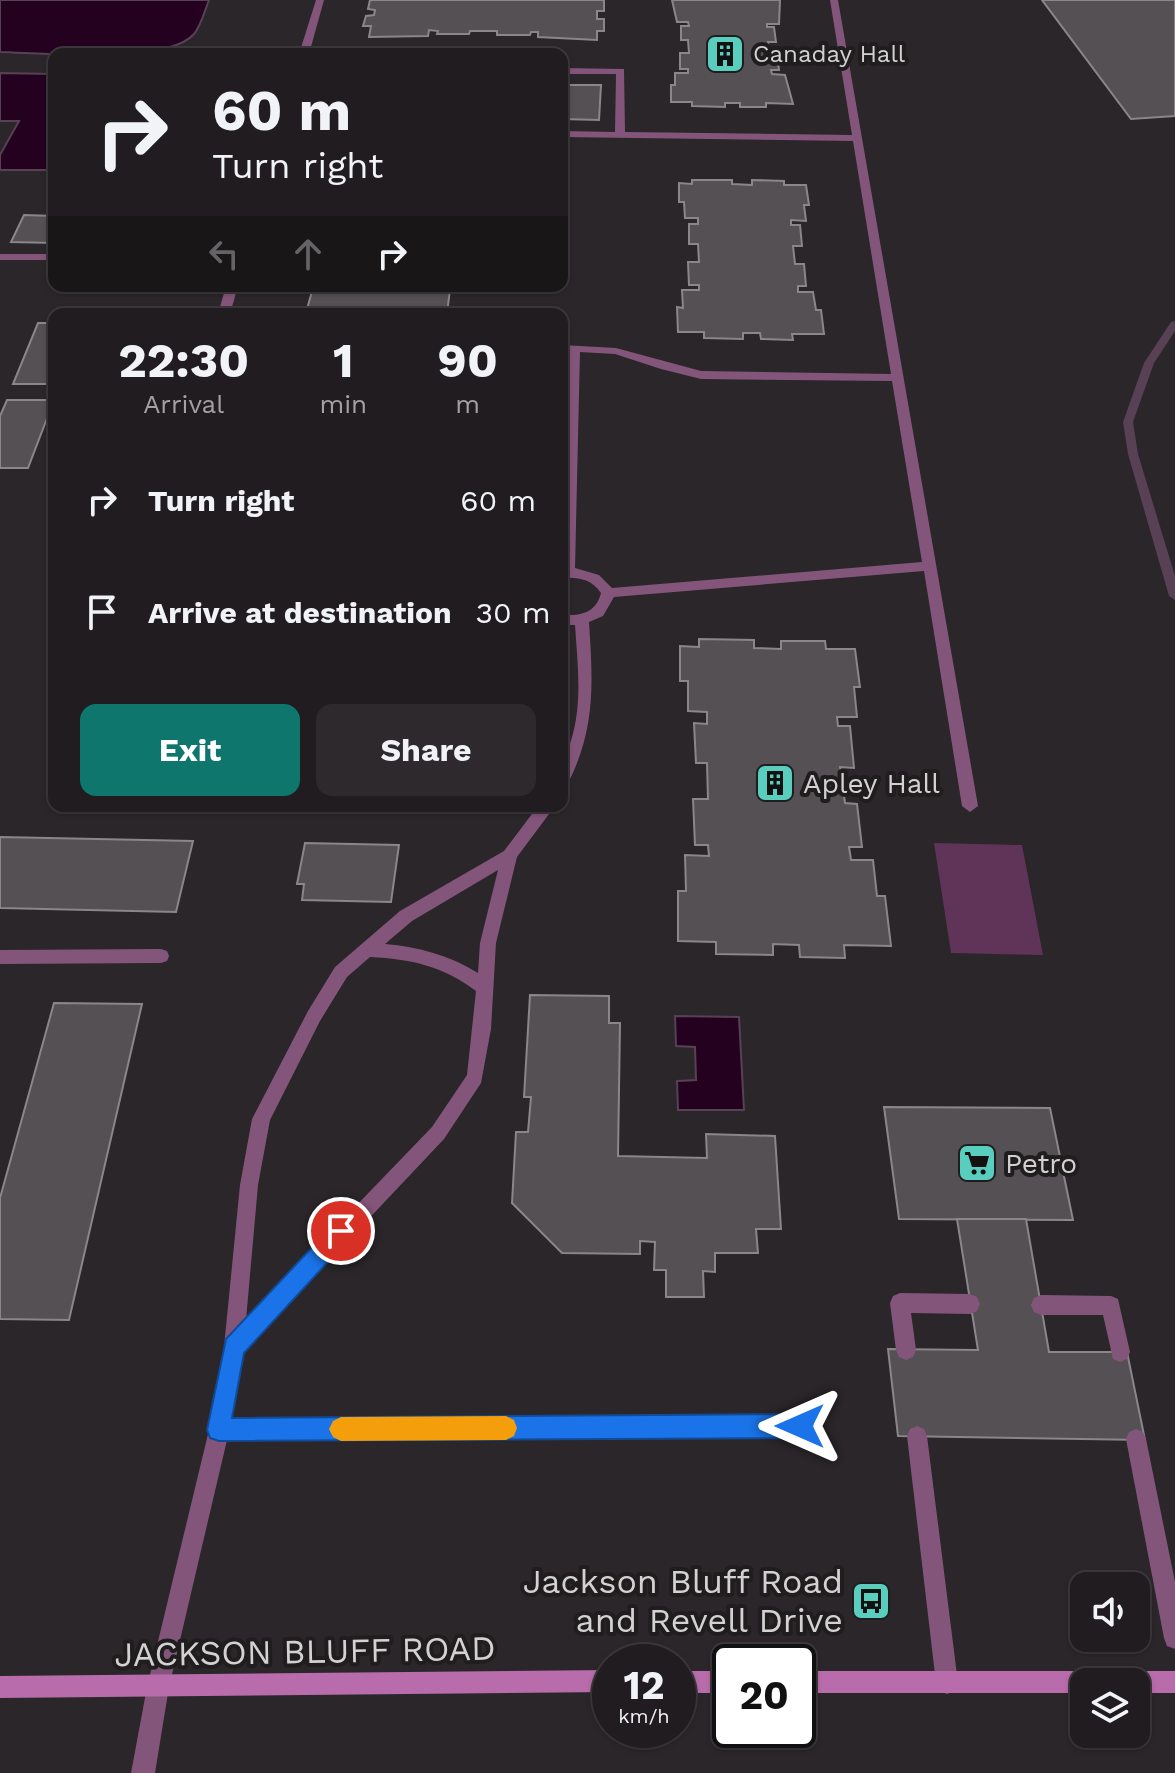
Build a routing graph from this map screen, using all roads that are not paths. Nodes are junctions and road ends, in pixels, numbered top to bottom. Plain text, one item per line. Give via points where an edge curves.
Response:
1 (320, 0) edge
2 (834, 0) edge
3 (306, 48) edge
4 (568, 71) edge
5 (568, 134) edge
6 (620, 135) junction
7 (858, 138) junction
8 (0, 257) edge
9 (48, 257) edge
10 (568, 348) edge
11 (898, 378) junction
12 (930, 566) junction
13 (568, 573) edge
14 (608, 593) junction
15 (568, 620) edge
16 (582, 620) junction
17 (568, 767) edge
18 (970, 806) dead end
19 (542, 812) edge
20 (510, 855) junction
21 (368, 950) junction
22 (161, 956) dead end
23 (0, 957) edge
24 (485, 988) junction
25 (970, 1304) dead end
26 (1041, 1305) dead end
27 (234, 1347) junction
28 (906, 1350) dead end
29 (1120, 1352) dead end
30 (800, 1426) dead end
31 (219, 1430) junction
32 (917, 1436) dead end
33 (1136, 1439) dead end
34 (1175, 1638) edge
35 (592, 1681) edge
36 (816, 1682) edge
37 (1070, 1682) edge
38 (1150, 1682) edge
39 (1175, 1682) edge
40 (947, 1683) junction
41 (0, 1687) edge
42 (158, 1687) junction
43 (143, 1773) edge

1 - 3 street
2 - 7 street
4 - 6 street via 621,71
5 - 6 street
6 - 7 street
7 - 11 street
8 - 9 street
10 - 11 street via 616,351 701,375
11 - 12 street
12 - 14 street
12 - 18 street
13 - 14 street via 597,578
14 - 16 street via 602,610
15 - 16 street
16 - 17 street via 587,704 582,735
19 - 20 street
20 - 21 street via 406,916
20 - 24 street via 488,943
21 - 24 street via 437,958
21 - 27 street via 341,972 261,1119 249,1185
22 - 23 street
24 - 27 street via 475,1077 438,1133
25 - 28 street via 900,1303
26 - 29 street via 1111,1306
27 - 31 street
30 - 31 street
31 - 42 street
32 - 40 street
33 - 34 street
35 - 42 street, JACKSON BLUFF ROAD
36 - 40 street
37 - 40 street
38 - 39 street
41 - 42 street, JACKSON BLUFF ROAD
42 - 43 street

